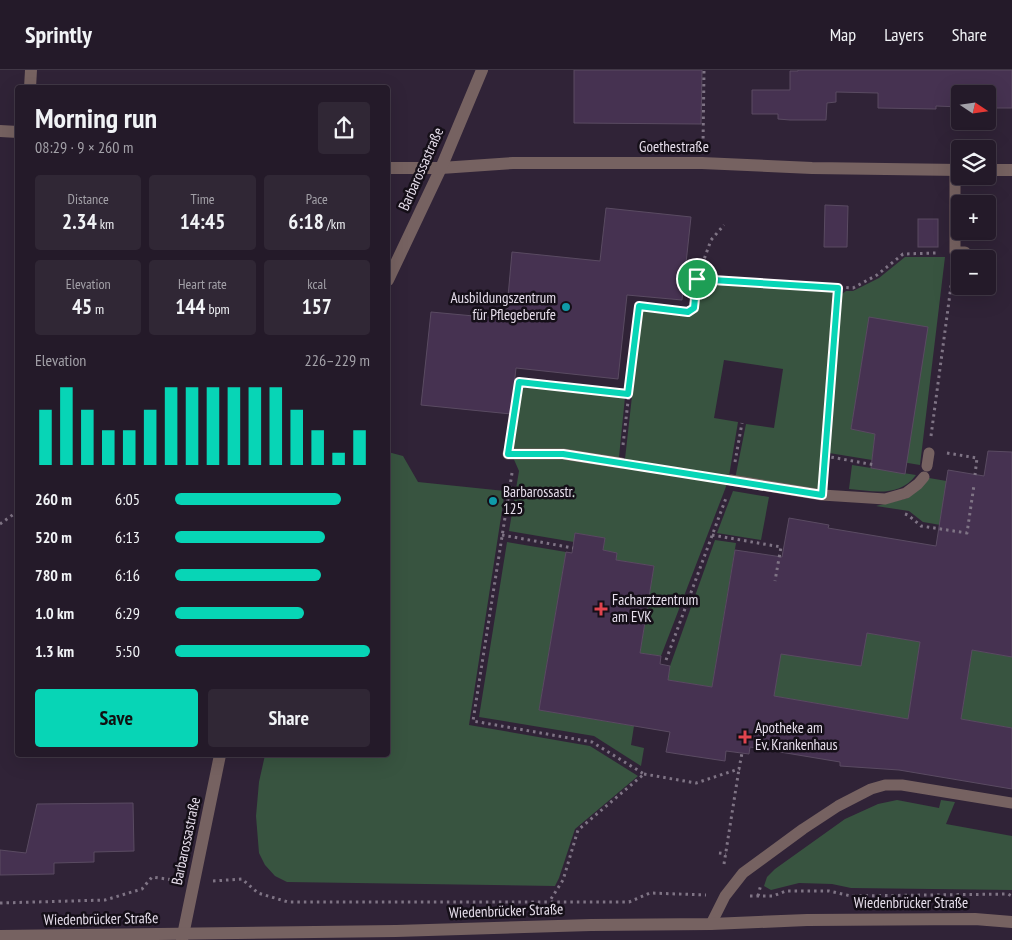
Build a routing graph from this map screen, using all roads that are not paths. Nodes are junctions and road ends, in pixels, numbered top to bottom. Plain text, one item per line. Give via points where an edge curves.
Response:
1 (31, 70) edge
2 (482, 70) edge
3 (30, 85) edge
4 (0, 130) edge
5 (15, 132) edge
6 (390, 168) edge
7 (441, 168) junction
8 (951, 170) edge
9 (996, 170) edge
10 (1012, 170) edge
11 (958, 185) edge
12 (960, 250) edge
13 (390, 276) edge
14 (929, 451) road end
15 (508, 454) road end
16 (621, 463) road end
17 (731, 480) road end
18 (220, 757) edge
19 (1012, 802) edge
20 (1012, 922) edge
21 (711, 924) junction
22 (0, 936) edge
23 (182, 937) edge

1 - 3 street
2 - 7 street, Barbarossastraße
4 - 5 street
6 - 7 street, Goethestraße
7 - 8 street, Goethestraße via 513,163 702,163
7 - 13 street, Barbarossastraße
9 - 10 street
11 - 12 lane
14 - 17 lane via 925,472 918,484 906,493 885,499 822,495
15 - 16 lane via 563,454
18 - 23 street, Barbarossastraße
19 - 21 lane via 902,785 870,789 803,829 743,873 722,896
20 - 21 street, Wiedenbrücker Straße via 975,919 807,920
21 - 23 street, Wiedenbrücker Straße
22 - 23 street, Wiedenbrücker Straße

